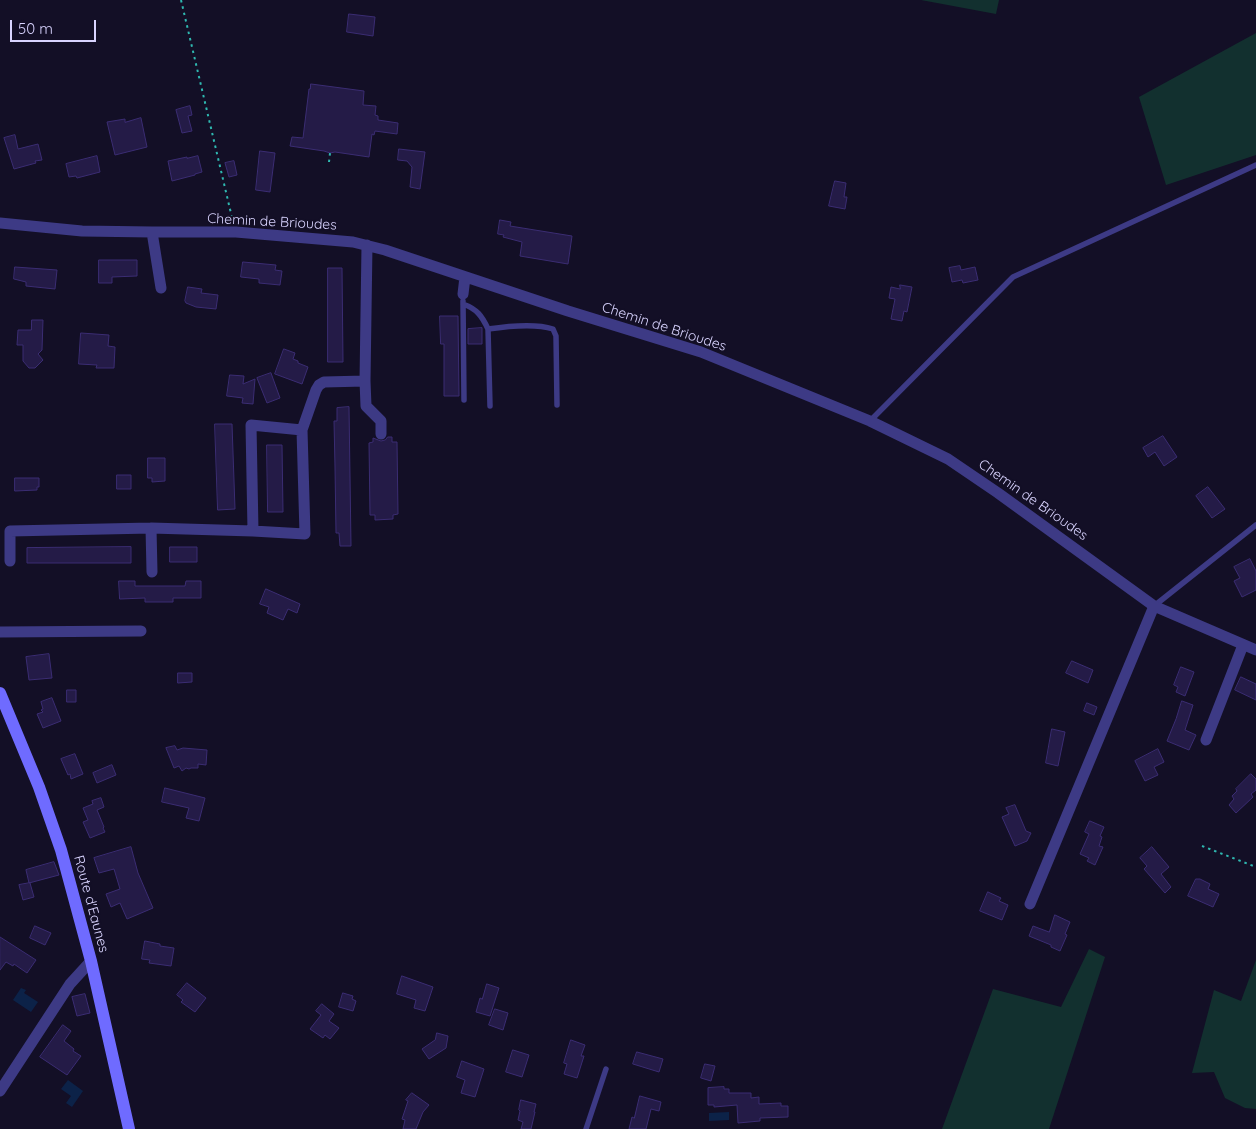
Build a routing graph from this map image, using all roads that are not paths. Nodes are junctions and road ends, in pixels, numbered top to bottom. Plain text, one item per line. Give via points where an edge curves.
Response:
1 (1256, 165) edge
2 (0, 223) edge
3 (152, 232) junction
4 (367, 245) junction
5 (465, 277) junction
6 (161, 288) dead end
7 (463, 299) junction
8 (488, 329) junction
9 (365, 381) junction
10 (464, 400) dead end
11 (558, 405) dead end
12 (490, 406) dead end
13 (870, 422) junction
14 (302, 430) junction
15 (381, 434) dead end
16 (1256, 525) edge
17 (151, 528) junction
18 (252, 531) junction
19 (10, 561) dead end
20 (152, 572) dead end
21 (1154, 606) junction
22 (141, 631) dead end
23 (0, 632) edge
24 (1243, 645) junction
25 (1256, 650) edge
26 (0, 693) edge
27 (3, 708) edge
28 (1206, 740) dead end
29 (1030, 904) dead end
30 (91, 961) junction
31 (606, 1069) dead end
32 (0, 1091) edge
33 (129, 1129) edge
34 (586, 1129) edge

1 - 13 lane via 1013,276
2 - 3 street, Chemin de Brioudes via 82,231
3 - 4 street, Chemin de Brioudes via 236,232
3 - 6 street
4 - 5 street, Chemin de Brioudes
4 - 9 street
5 - 7 street
5 - 13 street, Chemin de Brioudes via 701,352
7 - 8 lane via 482,317
7 - 10 lane
8 - 11 lane via 544,326 553,329 556,336
8 - 12 lane
9 - 14 street via 324,382 316,390
9 - 15 street via 366,406 381,420
13 - 21 street, Chemin de Brioudes via 948,459
14 - 18 street via 304,534
14 - 18 street via 250,426
16 - 21 lane
17 - 18 street
17 - 19 street via 10,531
17 - 20 street
21 - 24 street, Chemin de Brioudes
21 - 29 street
22 - 23 street
24 - 25 street, Chemin de Brioudes
24 - 28 street
26 - 27 main road, Route d'Eaunes
27 - 30 main road, Route d'Eaunes via 39,787 61,850
30 - 32 street via 70,984
30 - 33 main road, Route d'Eaunes
31 - 34 lane

